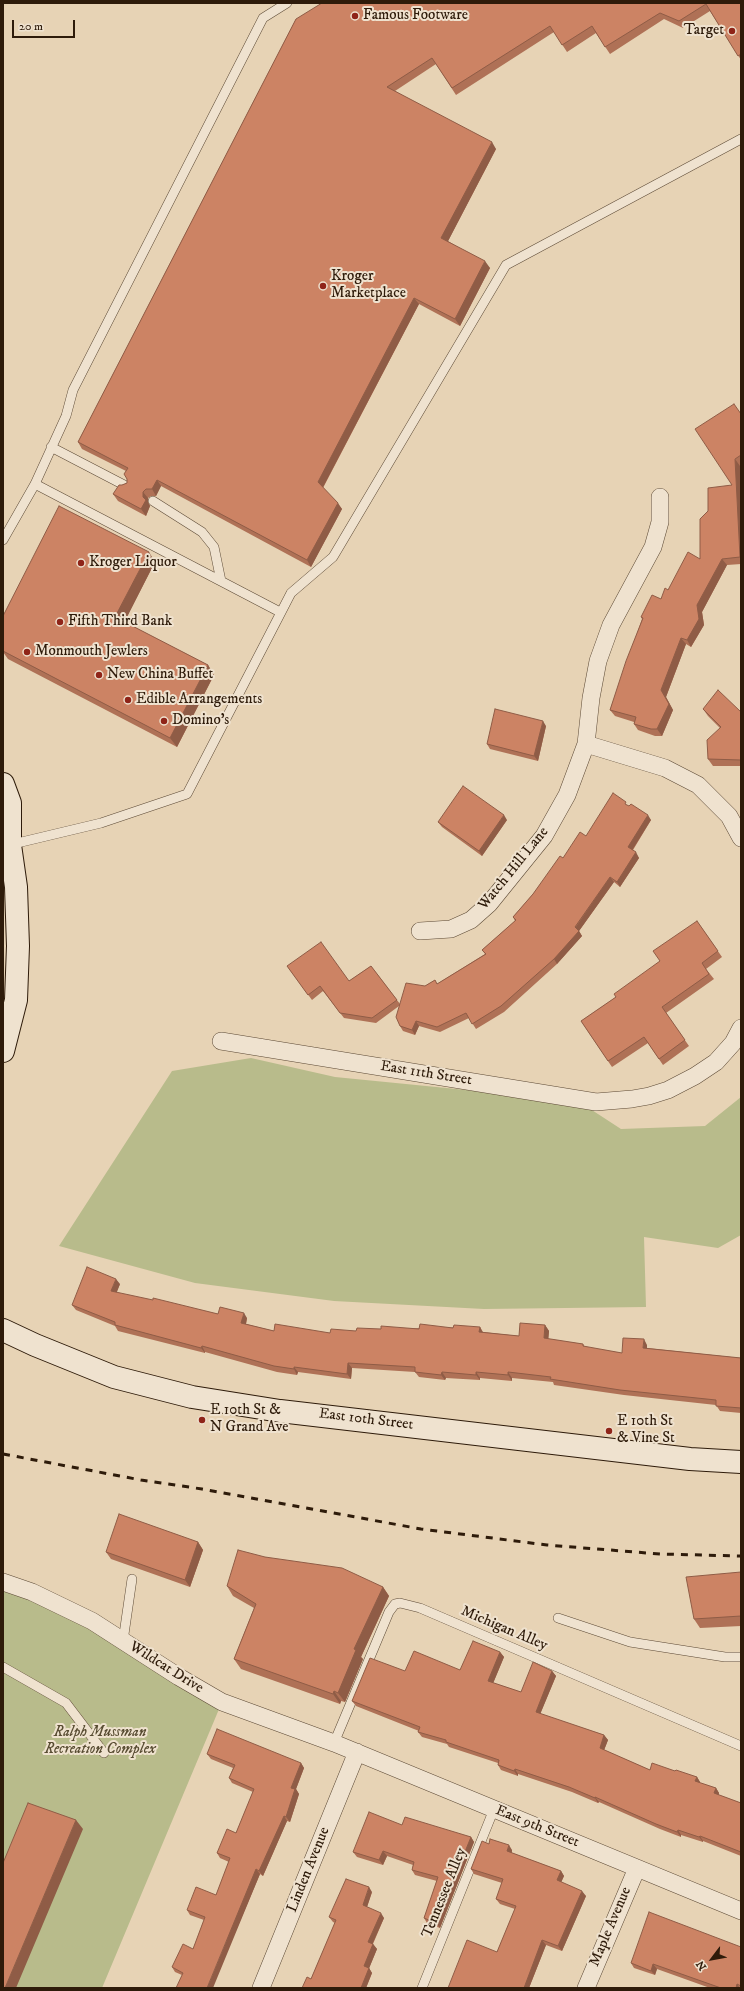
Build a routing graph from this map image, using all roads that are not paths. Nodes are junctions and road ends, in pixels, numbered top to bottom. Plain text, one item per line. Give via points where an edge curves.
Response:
1 (287, 3) edge
2 (741, 139) edge
3 (51, 447) junction
4 (35, 484) junction
5 (126, 486) edge
6 (660, 497) dead end
7 (154, 501) edge
8 (3, 540) edge
9 (221, 580) junction
10 (280, 612) junction
11 (586, 744) junction
12 (3, 784) edge
13 (741, 838) edge
14 (5, 841) edge
15 (420, 931) dead end
16 (741, 1028) edge
17 (221, 1041) dead end
18 (3, 1051) edge
19 (3, 1330) edge
20 (741, 1462) edge
21 (132, 1579) dead end
22 (3, 1582) edge
23 (558, 1618) dead end
24 (123, 1641) junction
25 (741, 1657) edge
26 (3, 1667) edge
27 (334, 1743) junction
28 (741, 1746) edge
29 (357, 1752) junction
30 (104, 1753) dead end
31 (494, 1809) junction
32 (637, 1868) junction
33 (741, 1911) edge
34 (261, 1988) edge
35 (422, 1988) edge
36 (586, 1988) edge

1 - 3 lane via 264,18 73,390 66,416
2 - 10 lane via 506,265 333,557 291,593
3 - 4 lane
3 - 5 lane
4 - 8 lane
4 - 9 lane
6 - 11 street, Watch Hill Lane via 660,522 653,547 611,625 598,661
7 - 9 lane via 202,532 214,547
9 - 10 lane
10 - 14 lane via 187,794 101,824
11 - 13 street via 665,768 698,786 729,816
11 - 15 street, Watch Hill Lane via 567,796 544,836 489,904 471,920 451,929
12 - 14 main road via 10,803
14 - 18 main road via 16,887 18,946 16,1000
16 - 17 street, East 11th Street via 729,1048 716,1062 668,1090 632,1099 596,1102
19 - 20 main road, East 10th Street via 114,1377 192,1396 280,1411 690,1459
21 - 24 lane
22 - 24 street, Wildcat Drive via 32,1592 92,1621
23 - 25 lane via 630,1642 725,1657
24 - 27 street, Wildcat Drive via 222,1702
26 - 30 lane via 66,1703
27 - 28 lane, Michigan Alley via 389,1612 395,1604 400,1603 420,1608
27 - 29 street, East 9th Street
29 - 31 street, East 9th Street
29 - 34 street, Linden Avenue
31 - 32 street, East 9th Street
31 - 35 lane, Tennessee Alley
32 - 33 street, East 9th Street
32 - 36 street, Maple Avenue

